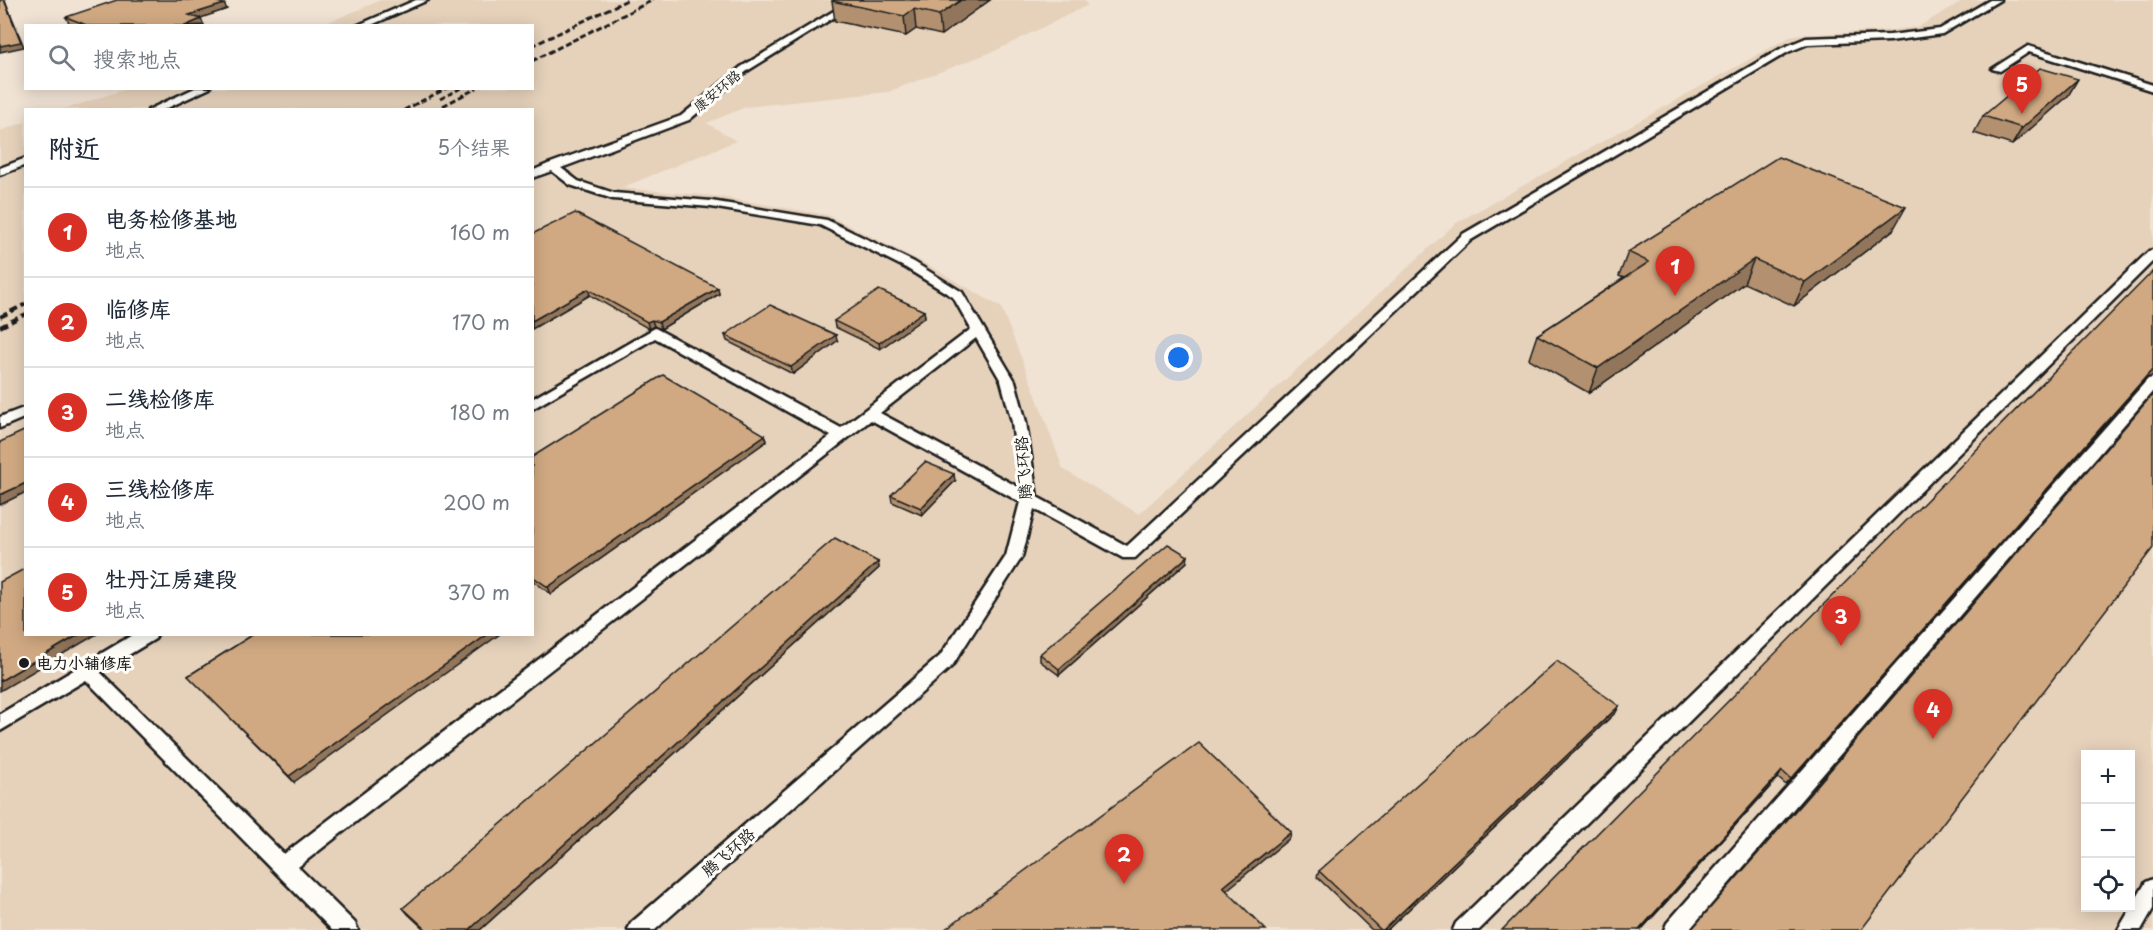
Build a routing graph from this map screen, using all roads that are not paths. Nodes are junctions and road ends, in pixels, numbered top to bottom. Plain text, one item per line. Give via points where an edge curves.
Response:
1 (424, 0) edge
2 (858, 0) edge
3 (1996, 0) edge
4 (365, 24) edge
5 (1997, 69) dead end
6 (2153, 88) edge
7 (200, 90) edge
8 (158, 108) edge
9 (24, 162) edge
10 (552, 166) junction
11 (0, 172) edge
12 (534, 174) edge
13 (2153, 254) edge
14 (979, 329) junction
15 (2153, 382) edge
16 (534, 404) edge
17 (24, 412) edge
18 (870, 413) junction
19 (0, 423) edge
20 (841, 435) junction
21 (1029, 497) junction
22 (146, 636) edge
23 (88, 671) junction
24 (0, 723) edge
25 (284, 866) junction
26 (2153, 889) edge
27 (347, 930) edge
28 (639, 930) edge
29 (1464, 930) edge
30 (1676, 930) edge
31 (2129, 930) edge

1 - 4 lane
2 - 10 lane, 康安环路 via 744,69 685,117
3 - 21 lane via 1942,31 1890,38 1806,41 1785,50 1467,237 1129,554
5 - 6 lane via 2028,49
7 - 8 lane
9 - 11 lane
10 - 12 lane, 康安环路
10 - 14 lane, 腾飞环路 via 574,183 613,196 711,204 823,222 910,265 958,295
13 - 29 lane
14 - 18 lane
14 - 21 lane, 腾飞环路 via 1008,381 1019,422
15 - 30 lane
16 - 20 lane via 655,332
17 - 19 lane
18 - 20 lane
18 - 21 lane
20 - 25 lane
21 - 28 lane, 腾飞环路 via 1014,557 946,661
22 - 23 lane
23 - 24 lane
23 - 25 lane
25 - 27 lane
26 - 31 lane

